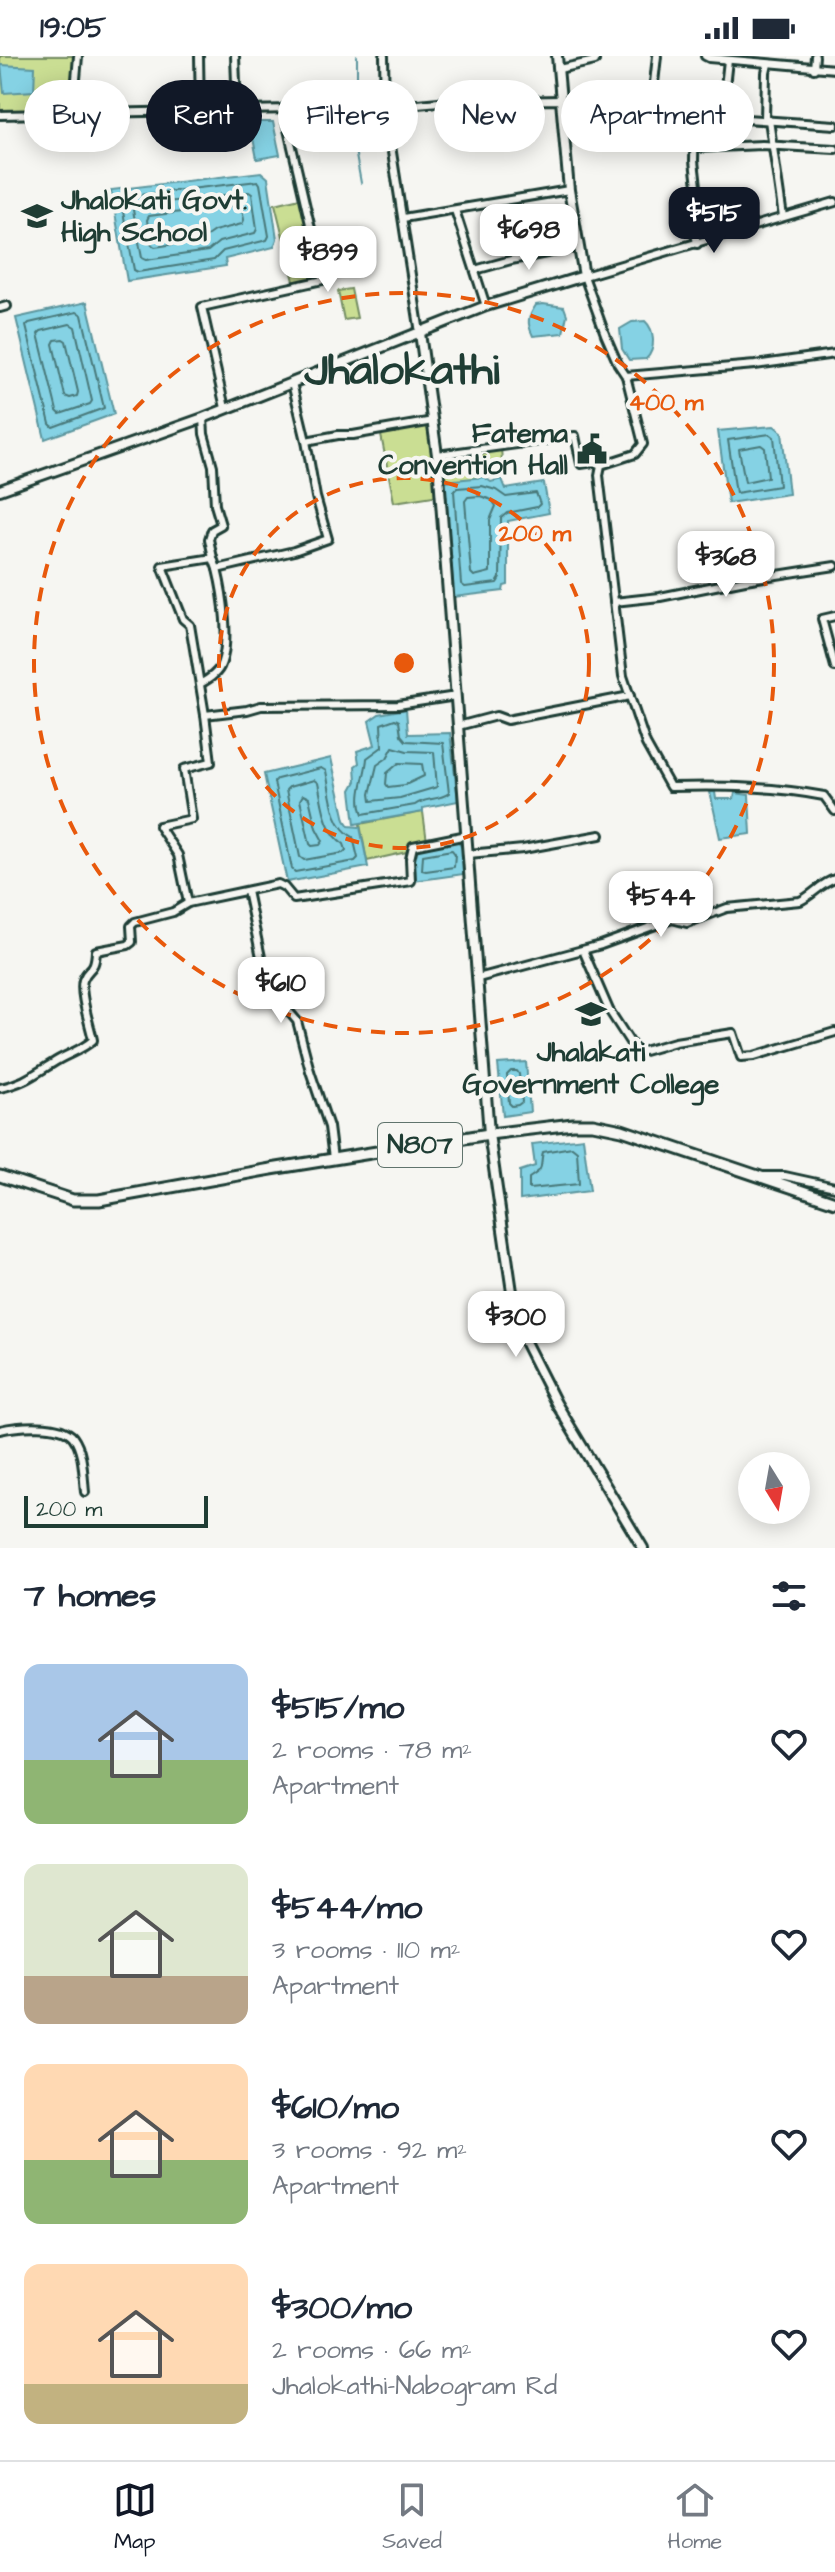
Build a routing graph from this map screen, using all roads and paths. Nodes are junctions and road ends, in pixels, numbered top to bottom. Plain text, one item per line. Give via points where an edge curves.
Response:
1 (78, 56) edge
2 (199, 56) edge
3 (235, 56) edge
4 (384, 56) edge
5 (557, 56) edge
6 (595, 56) edge
7 (657, 56) edge
8 (705, 56) edge
9 (815, 56) edge
10 (724, 59) edge
11 (768, 64) junction
12 (559, 69) junction
13 (814, 69) junction
14 (835, 69) edge
15 (76, 80) edge
16 (199, 80) edge
17 (236, 80) edge
18 (384, 80) edge
19 (654, 80) edge
20 (725, 80) edge
21 (561, 90) edge
22 (561, 100) edge
23 (418, 104) edge
24 (0, 115) edge
25 (24, 115) edge
26 (754, 119) edge
27 (767, 120) junction
28 (835, 125) edge
29 (754, 146) edge
30 (771, 146) junction
31 (835, 149) edge
32 (293, 152) edge
33 (392, 152) edge
34 (566, 152) edge
35 (695, 152) edge
36 (569, 190) junction
37 (835, 202) edge
38 (455, 210) junction
39 (783, 217) junction
40 (403, 218) junction
41 (697, 244) junction
42 (577, 247) junction
43 (475, 270) junction
44 (584, 276) junction
45 (486, 306) junction
46 (420, 333) junction
47 (835, 354) edge
48 (626, 376) junction
49 (292, 383) junction
50 (225, 408) junction
51 (203, 418) junction
52 (433, 421) junction
53 (306, 441) junction
54 (437, 455) junction
55 (601, 465) junction
56 (0, 490) edge
57 (213, 558) junction
58 (835, 566) edge
59 (217, 569) junction
60 (614, 602) junction
61 (835, 616) edge
62 (835, 667) edge
63 (200, 684) junction
64 (456, 696) junction
65 (630, 696) junction
66 (205, 715) junction
67 (458, 726) junction
68 (835, 811) edge
69 (467, 835) junction
70 (600, 835) dead end
71 (468, 854) junction
72 (835, 879) edge
73 (247, 891) junction
74 (188, 903) junction
75 (583, 950) junction
76 (478, 978) junction
77 (835, 1032) edge
78 (0, 1088) edge
79 (489, 1134) junction
80 (333, 1159) junction
81 (0, 1176) edge
82 (759, 1177) junction
83 (835, 1187) edge
84 (835, 1202) edge
85 (0, 1430) edge
86 (85, 1492) dead end
87 (643, 1548) edge

1 - 15 street
2 - 16 street
3 - 17 street
4 - 18 street
5 - 12 main road
6 - 12 street via 595,61
7 - 19 street
8 - 10 street
9 - 13 street
10 - 11 street
10 - 20 street
11 - 13 street
11 - 27 street
12 - 21 main road
13 - 14 street
22 - 23 street
24 - 25 street
26 - 27 street
27 - 28 street
27 - 30 street
29 - 30 street
30 - 31 street
30 - 39 street
32 - 50 street via 323,280 202,307
33 - 40 street
34 - 36 main road
35 - 41 street via 700,211 692,215
36 - 38 street
36 - 42 main road
37 - 39 street
38 - 40 street
38 - 43 street
39 - 41 street
40 - 46 street
41 - 44 street
42 - 43 street
42 - 44 main road
43 - 45 street
44 - 45 main road
44 - 48 street
45 - 46 main road
46 - 49 main road
46 - 52 main road
47 - 48 street
48 - 55 street via 643,444 635,454
49 - 50 main road
49 - 53 street
50 - 51 main road
51 - 56 main road
51 - 57 street via 221,525 209,539
52 - 53 street
52 - 54 main road
53 - 59 street via 328,539
54 - 55 street via 575,436 581,464
54 - 64 main road
55 - 60 street
57 - 59 street
57 - 63 street via 162,566 190,625
58 - 60 street
59 - 63 street via 225,610 223,656 219,669
60 - 65 street
61 - 62 street via 822,619
63 - 66 street
64 - 66 street via 398,705 261,706
64 - 67 main road
65 - 67 street
65 - 68 street via 646,744 670,787 803,792 824,796
66 - 74 street via 211,762 184,769 192,819 159,826 178,855
67 - 69 main road
69 - 71 main road
69 - 73 street via 413,846 411,881 294,899 278,884
70 - 71 street
71 - 76 main road
72 - 75 street via 800,901 727,908 687,923 672,919
73 - 74 street
73 - 80 street via 262,962 279,1000 297,1021 329,1127
74 - 78 street via 135,922 128,945 96,951 82,990 93,1040 27,1081
75 - 76 street
75 - 77 street via 609,1010 637,1053 733,1033 741,1057 754,1056
76 - 79 main road
79 - 80 highway, N807
79 - 82 highway, N807 via 593,1124
79 - 87 main road via 517,1326 556,1403
80 - 81 highway, N807 via 99,1200 73,1200
82 - 83 street via 785,1176
82 - 84 highway, N807
85 - 86 street via 55,1428 72,1436

